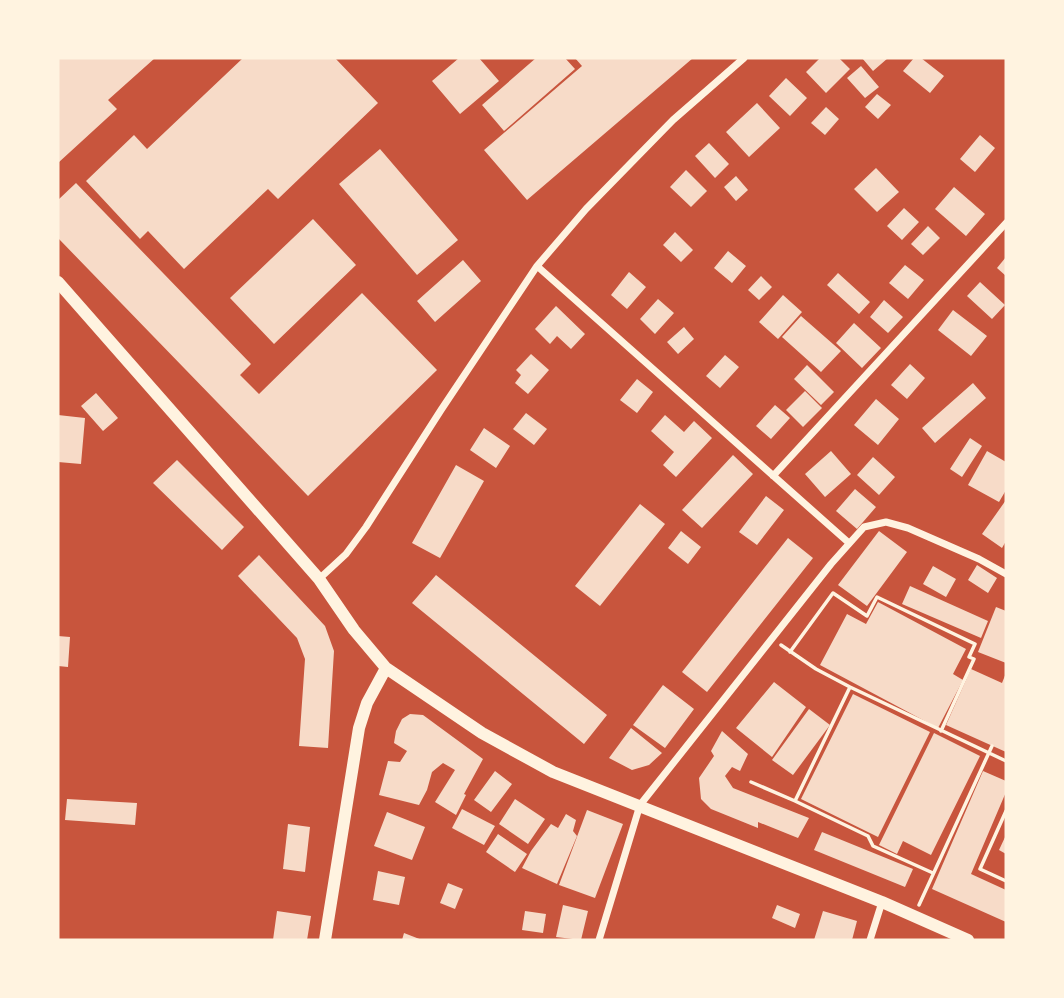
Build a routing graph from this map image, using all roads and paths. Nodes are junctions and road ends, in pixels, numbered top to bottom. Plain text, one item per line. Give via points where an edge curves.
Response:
1 (744, 58) edge
2 (1006, 223) edge
3 (537, 266) junction
4 (58, 282) edge
5 (773, 476) junction
6 (849, 542) junction
7 (1006, 574) edge
8 (318, 579) junction
9 (773, 637) junction
10 (790, 652) junction
11 (386, 668) junction
12 (850, 687) junction
13 (941, 731) junction
14 (992, 746) dead end
15 (989, 753) junction
16 (1006, 761) edge
17 (751, 782) dead end
18 (794, 801) junction
19 (640, 805) junction
20 (1006, 811) edge
21 (1004, 819) edge
22 (933, 873) junction
23 (1006, 881) edge
24 (883, 902) junction
25 (914, 916) junction
26 (325, 940) edge
27 (598, 940) edge
28 (870, 940) edge
29 (968, 940) edge

1 - 3 street via 664,130
2 - 5 street
3 - 5 street
3 - 8 street via 366,527 346,554
4 - 8 street
5 - 6 street
6 - 7 street via 864,527 886,522
6 - 9 street
8 - 11 street
9 - 10 path
9 - 19 street
10 - 12 path
10 - 13 path via 833,593 867,616 877,597 975,645 969,657 974,659
11 - 19 street via 482,733 553,772
11 - 26 street via 359,728
12 - 13 path
12 - 18 path
13 - 15 path
14 - 15 path
15 - 16 path
15 - 22 path
17 - 18 path
18 - 22 path via 867,836 873,846
19 - 24 street
19 - 27 street
20 - 21 path
21 - 23 path via 980,869
22 - 25 path
24 - 25 street
24 - 28 street
25 - 29 street

